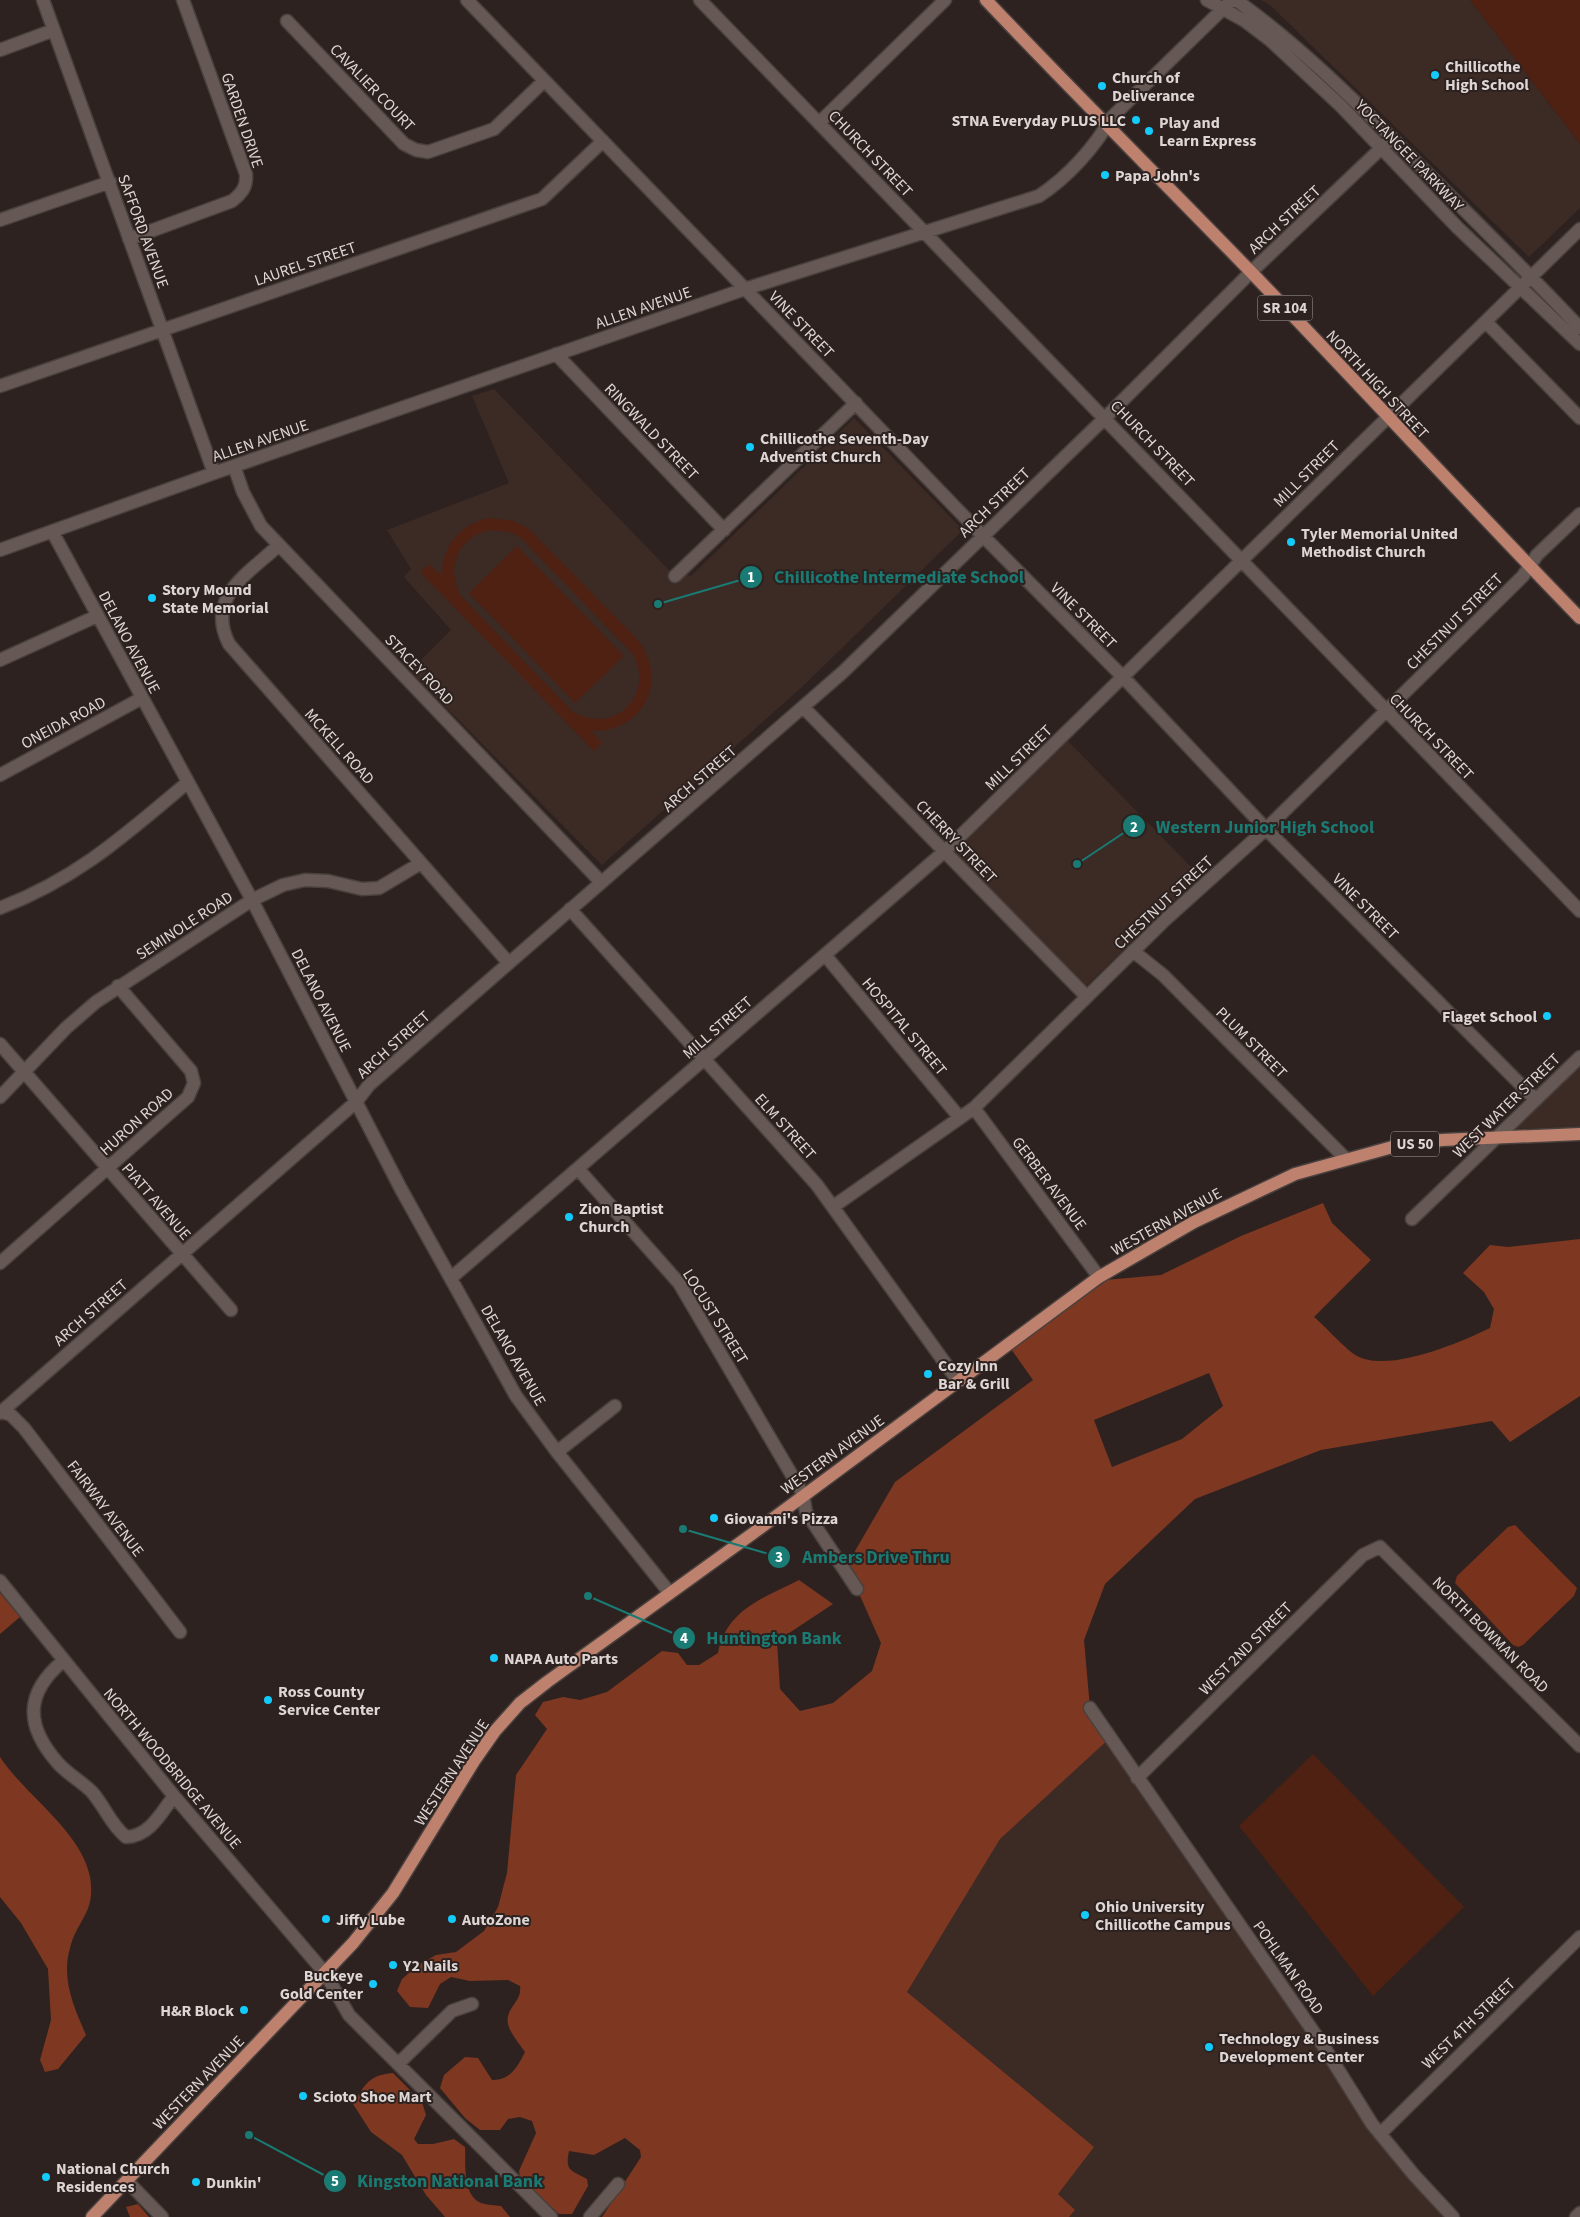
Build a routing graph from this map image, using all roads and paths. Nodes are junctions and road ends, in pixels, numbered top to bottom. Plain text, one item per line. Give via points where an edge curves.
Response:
1 (43, 0) edge
2 (183, 0) edge
3 (467, 0) edge
4 (700, 0) edge
5 (945, 0) edge
6 (986, 0) edge
7 (1207, 0) edge
8 (1232, 0) edge
9 (1236, 0) edge
10 (1222, 10) junction
11 (288, 21) dead end
12 (54, 30) junction
13 (0, 50) edge
14 (544, 81) junction
15 (819, 123) junction
16 (1107, 127) junction
17 (1392, 138) junction
18 (603, 141) junction
19 (1382, 149) junction
20 (110, 182) junction
21 (0, 220) edge
22 (1580, 229) edge
23 (926, 233) junction
24 (130, 239) junction
25 (1251, 272) junction
26 (1532, 277) junction
27 (1521, 287) junction
28 (745, 289) junction
29 (1486, 322) junction
30 (1580, 328) edge
31 (162, 329) junction
32 (1580, 344) edge
33 (556, 354) junction
34 (0, 386) edge
35 (856, 403) junction
36 (1387, 417) junction
37 (1105, 418) junction
38 (1580, 418) edge
39 (234, 466) junction
40 (214, 473) junction
41 (1580, 514) edge
42 (724, 530) junction
43 (52, 531) junction
44 (982, 535) junction
45 (279, 545) junction
46 (0, 550) edge
47 (1242, 559) junction
48 (1530, 567) junction
49 (675, 576) dead end
50 (97, 616) junction
51 (1580, 618) edge
52 (0, 660) edge
53 (1122, 677) junction
54 (142, 698) junction
55 (804, 708) junction
56 (1386, 712) junction
57 (0, 775) edge
58 (188, 782) junction
59 (1266, 829) junction
60 (945, 851) junction
61 (421, 863) junction
62 (601, 882) junction
63 (252, 900) junction
64 (0, 908) edge
65 (570, 909) junction
66 (1580, 911) edge
67 (1134, 951) junction
68 (825, 955) junction
69 (508, 962) junction
70 (118, 986) junction
71 (1087, 997) junction
72 (0, 1044) edge
73 (1580, 1057) edge
74 (704, 1059) junction
75 (24, 1072) junction
76 (0, 1097) edge
77 (1535, 1099) junction
78 (356, 1102) junction
79 (974, 1108) junction
80 (960, 1118) junction
81 (1580, 1134) edge
82 (1497, 1136) junction
83 (1346, 1159) junction
84 (107, 1168) junction
85 (579, 1170) junction
86 (834, 1206) junction
87 (1412, 1219) dead end
88 (181, 1253) junction
89 (0, 1263) edge
90 (1099, 1277) junction
91 (451, 1278) junction
92 (231, 1310) dead end
93 (958, 1382) junction
94 (615, 1406) dead end
95 (0, 1412) edge
96 (557, 1452) junction
97 (804, 1494) junction
98 (1380, 1547) joint
99 (0, 1582) edge
100 (857, 1589) dead end
101 (669, 1592) junction
102 (180, 1632) dead end
103 (63, 1661) junction
104 (1090, 1708) dead end
105 (1580, 1746) edge
106 (1137, 1778) junction
107 (174, 1796) junction
108 (1580, 1937) edge
109 (325, 1973) junction
110 (472, 2004) dead end
111 (399, 2064) junction
112 (1380, 2134) junction
113 (127, 2181) junction
114 (618, 2184) dead end
115 (1580, 2212) edge
116 (92, 2217) edge
117 (162, 2217) edge
118 (551, 2217) edge
119 (590, 2217) edge
120 (1453, 2217) edge
121 (1576, 2217) edge

1 - 12 street, SAFFORD AVENUE
2 - 24 street, GARDEN DRIVE via 246,174 246,185 232,201
3 - 14 street, VINE STREET
4 - 15 street, CHURCH STREET
5 - 15 street
6 - 16 main road, NORTH HIGH STREET / SR 104
7 - 10 street, YOCTANGEE PARKWAY
8 - 10 street, ALLEN AVENUE
9 - 17 street, YOCTANGEE PARKWAY via 1327,74
10 - 16 street, ALLEN AVENUE via 1112,117
10 - 19 street, YOCTANGEE PARKWAY via 1245,21 1270,40
11 - 14 street, CAVALIER COURT via 404,144 416,150 428,152 494,129
12 - 13 street
12 - 20 street, SAFFORD AVENUE
14 - 18 street, VINE STREET
15 - 23 street, CHURCH STREET
16 - 23 street, ALLEN AVENUE via 1099,140 1050,190
16 - 25 main road, NORTH HIGH STREET / SR 104
17 - 19 street, ARCH STREET
17 - 26 street, YOCTANGEE PARKWAY
18 - 28 street, VINE STREET
18 - 31 street, LAUREL STREET via 542,199
19 - 25 street, ARCH STREET
19 - 27 street, YOCTANGEE PARKWAY via 1458,228
20 - 21 street
20 - 24 street, SAFFORD AVENUE
22 - 26 street, MILL STREET
23 - 28 street, ALLEN AVENUE
23 - 37 street, CHURCH STREET
24 - 31 street, SAFFORD AVENUE
25 - 36 main road, NORTH HIGH STREET / SR 104
25 - 37 street, ARCH STREET
26 - 27 street, MILL STREET
26 - 30 street, YOCTANGEE PARKWAY
27 - 29 street, MILL STREET
27 - 32 street, YOCTANGEE PARKWAY
28 - 33 street, ALLEN AVENUE
28 - 35 street, VINE STREET
29 - 36 street, MILL STREET
29 - 38 street
31 - 34 street, LAUREL STREET
31 - 40 street, SAFFORD AVENUE
33 - 39 street, ALLEN AVENUE
33 - 42 street, RINGWALD STREET
35 - 42 street
35 - 44 street, VINE STREET
36 - 47 street, MILL STREET
36 - 48 main road, NORTH HIGH STREET / SR 104
37 - 44 street, ARCH STREET
37 - 47 street, CHURCH STREET
39 - 40 street, ALLEN AVENUE
39 - 45 street, STACEY ROAD via 251,509
40 - 43 street, ALLEN AVENUE
41 - 48 street, CHESTNUT STREET via 1537,555
42 - 49 street
43 - 46 street, ALLEN AVENUE
43 - 50 street, DELANO AVENUE
44 - 53 street, VINE STREET
44 - 55 street, ARCH STREET
45 - 61 street, MCKELL ROAD via 232,589 223,603 222,630 235,651
45 - 62 street, STACEY ROAD
47 - 53 street, MILL STREET
47 - 56 street, CHURCH STREET
48 - 51 main road, NORTH HIGH STREET / SR 104
48 - 56 street, CHESTNUT STREET
50 - 52 street
50 - 54 street, DELANO AVENUE
53 - 59 street, VINE STREET
53 - 60 street, MILL STREET
54 - 57 street, ONEIDA ROAD
54 - 58 street, DELANO AVENUE
55 - 60 street, CHERRY STREET
55 - 62 street, ARCH STREET
56 - 59 street, CHESTNUT STREET
56 - 66 street, CHURCH STREET
58 - 63 street, DELANO AVENUE
58 - 64 street via 79,870 46,889
59 - 67 street, CHESTNUT STREET
59 - 77 street, VINE STREET
60 - 68 street, MILL STREET
60 - 71 street, CHERRY STREET
61 - 63 street, SEMINOLE ROAD via 379,888 362,889 328,881 305,880 283,884
61 - 69 street, MCKELL ROAD
62 - 65 street, ARCH STREET
63 - 70 street, SEMINOLE ROAD
63 - 78 street, DELANO AVENUE
65 - 69 street, ARCH STREET
65 - 74 street, ELM STREET
67 - 71 street, CHESTNUT STREET
67 - 83 street, PLUM STREET via 1163,974
68 - 74 street, MILL STREET
68 - 80 street, HOSPITAL STREET
69 - 78 street, ARCH STREET via 369,1085
70 - 75 street, SEMINOLE ROAD via 82,1013
70 - 84 street, HURON ROAD via 191,1071 194,1083 188,1097
71 - 79 street, CHESTNUT STREET
72 - 75 street, PIATT AVENUE
73 - 77 street, WEST WATER STREET
74 - 85 street, MILL STREET
74 - 86 street, ELM STREET
75 - 76 street, SEMINOLE ROAD
75 - 84 street, PIATT AVENUE
77 - 82 street, WEST WATER STREET
78 - 88 street, ARCH STREET
78 - 91 street, DELANO AVENUE
79 - 80 street, CHESTNUT STREET
79 - 90 street, GERBER AVENUE
80 - 86 street, CHESTNUT STREET
81 - 82 main road, WESTERN AVENUE / US 50
82 - 83 main road, WESTERN AVENUE / US 50 via 1396,1146
82 - 87 street, WEST WATER STREET
83 - 90 main road, WESTERN AVENUE / US 50 via 1295,1174 1239,1200
84 - 88 street, PIATT AVENUE
84 - 89 street, HURON ROAD
85 - 91 street, MILL STREET
85 - 97 street, LOCUST STREET via 679,1283
86 - 93 street, ELM STREET
88 - 92 street, PIATT AVENUE
88 - 95 street, ARCH STREET
90 - 93 main road, WESTERN AVENUE / US 50
91 - 96 street, DELANO AVENUE via 516,1396
93 - 97 main road, WESTERN AVENUE / US 50
94 - 96 street
95 - 102 street, FAIRWAY AVENUE via 11,1415 24,1428
96 - 101 street, DELANO AVENUE
97 - 100 street, LOCUST STREET via 806,1512
97 - 101 main road, WESTERN AVENUE / US 50
98 - 105 street, NORTH BOWMAN ROAD
98 - 106 street, WEST 2ND STREET via 1363,1555
99 - 103 street, NORTH WOODBRIDGE AVENUE
101 - 109 main road, WESTERN AVENUE / US 50 via 547,1682 520,1704 495,1731 393,1893
103 - 107 street, NORTH WOODBRIDGE AVENUE
103 - 107 street via 38,1687 32,1707 42,1742 58,1763 103,1805 118,1831 126,1837 136,1837 148,1830
104 - 106 street
106 - 112 street, POHLMAN ROAD via 1324,2047
107 - 109 street, NORTH WOODBRIDGE AVENUE
108 - 112 street, WEST 4TH STREET
109 - 111 street, NORTH WOODBRIDGE AVENUE via 349,2015
109 - 113 main road, WESTERN AVENUE / US 50
110 - 111 street via 452,2011
111 - 118 street, NORTH WOODBRIDGE AVENUE
112 - 120 street, POHLMAN ROAD
113 - 116 main road, WESTERN AVENUE / US 50
113 - 117 street
114 - 119 street
115 - 121 street

